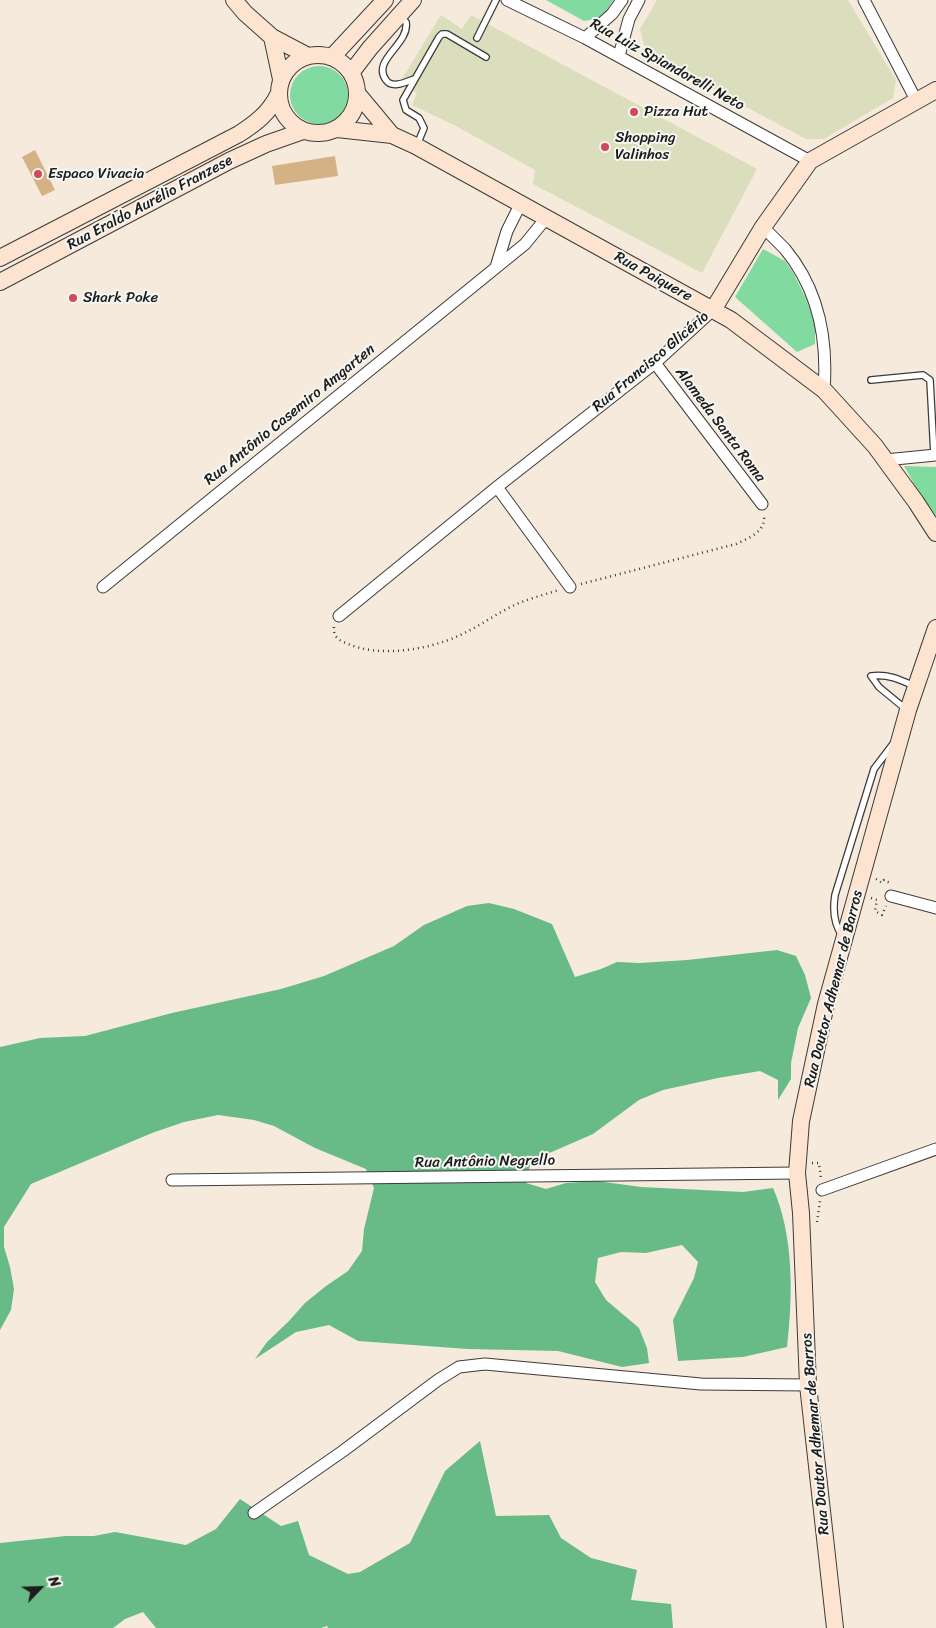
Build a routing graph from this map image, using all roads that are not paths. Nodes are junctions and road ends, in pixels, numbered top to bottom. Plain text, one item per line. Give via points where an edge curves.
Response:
1 (234, 0) edge
2 (385, 0) edge
3 (413, 0) edge
4 (496, 0) edge
5 (507, 0) edge
6 (622, 0) edge
7 (639, 0) edge
8 (864, 0) edge
9 (398, 16) junction
10 (272, 37) junction
11 (477, 38) dead end
12 (585, 38) junction
13 (308, 56) junction
14 (619, 56) junction
15 (332, 57) junction
16 (486, 57) dead end
17 (351, 73) junction
18 (414, 79) junction
19 (279, 87) junction
20 (936, 90) edge
21 (357, 93) junction
22 (916, 100) junction
23 (337, 129) junction
24 (303, 131) junction
25 (392, 135) junction
26 (416, 146) junction
27 (810, 161) junction
28 (521, 203) junction
29 (547, 217) junction
30 (764, 227) junction
31 (0, 258) edge
32 (496, 266) junction
33 (0, 282) edge
34 (713, 310) junction
35 (655, 363) junction
36 (871, 380) dead end
37 (824, 390) junction
38 (935, 455) edge
39 (885, 460) junction
40 (497, 487) junction
41 (762, 504) road end
42 (936, 533) edge
43 (103, 587) dead end
44 (570, 587) road end
45 (338, 616) road end
46 (936, 628) edge
47 (916, 687) junction
48 (908, 710) junction
49 (902, 735) junction
50 (891, 896) road end
51 (936, 908) edge
52 (844, 939) junction
53 (936, 1149) edge
54 (798, 1169) junction
55 (172, 1180) dead end
56 (822, 1190) road end
57 (808, 1385) junction
58 (254, 1513) dead end
59 (835, 1628) edge

1 - 10 street
2 - 15 street
3 - 9 street
4 - 11 lane
5 - 12 street, Rua Luiz Spiandorelli Neto
6 - 12 street via 612,14
7 - 14 street
8 - 22 street
9 - 17 street
9 - 18 lane via 406,22 406,27 402,40 384,62 382,74 392,85
10 - 13 street
10 - 19 street
12 - 14 street, Rua Luiz Spiandorelli Neto
13 - 15 street
13 - 19 street via 292,64
14 - 27 street, Rua Luiz Spiandorelli Neto
15 - 17 street
16 - 18 lane via 442,34
17 - 21 street
18 - 26 lane via 403,103 406,110 419,118 424,128
19 - 24 street via 281,110 290,123
19 - 31 street, Rua Eraldo Aurélio Franzese via 273,105 239,134
20 - 22 street, Rua Francisco Glicério
21 - 23 street via 352,114
21 - 25 street, Rua Paiquere
22 - 27 street, Rua Francisco Glicério
23 - 24 street via 315,134
23 - 25 street, Rua Paiquere
24 - 33 street, Rua Eraldo Aurélio Franzese via 229,161
25 - 26 street, Rua Paiquere
26 - 28 street, Rua Paiquere
27 - 30 street, Rua Francisco Glicério
28 - 29 street, Rua Paiquere
28 - 32 street via 507,231
29 - 32 street, Rua Antônio Casemiro Amgarten via 525,244
29 - 34 street, Rua Paiquere
30 - 34 street, Rua Francisco Glicério
30 - 37 street via 799,270 815,300 826,353
32 - 43 street, Rua Antônio Casemiro Amgarten
34 - 35 street, Rua Francisco Glicério
34 - 37 street, Rua Paiquere
35 - 40 street, Rua Francisco Glicério
35 - 41 street, Alameda Santa Roma
36 - 38 lane via 923,375 930,380
37 - 39 street, Rua Paiquere
38 - 39 street
39 - 42 street, Rua Paiquere
40 - 44 street
40 - 45 street, Rua Francisco Glicério
46 - 47 street, Rua Doutor Adhemar de Barros
47 - 48 street, Rua Doutor Adhemar de Barros
47 - 48 lane via 892,676 871,676 879,687
48 - 49 street, Rua Doutor Adhemar de Barros
49 - 52 street, Rua Doutor Adhemar de Barros
49 - 52 lane via 874,769 835,895 835,918
50 - 51 street
52 - 54 street, Rua Doutor Adhemar de Barros via 826,1004 801,1121
53 - 56 street
54 - 55 street, Rua Antônio Negrello
54 - 57 street, Rua Doutor Adhemar de Barros
57 - 58 street via 701,1384 485,1364 459,1367
57 - 59 street, Rua Doutor Adhemar de Barros

